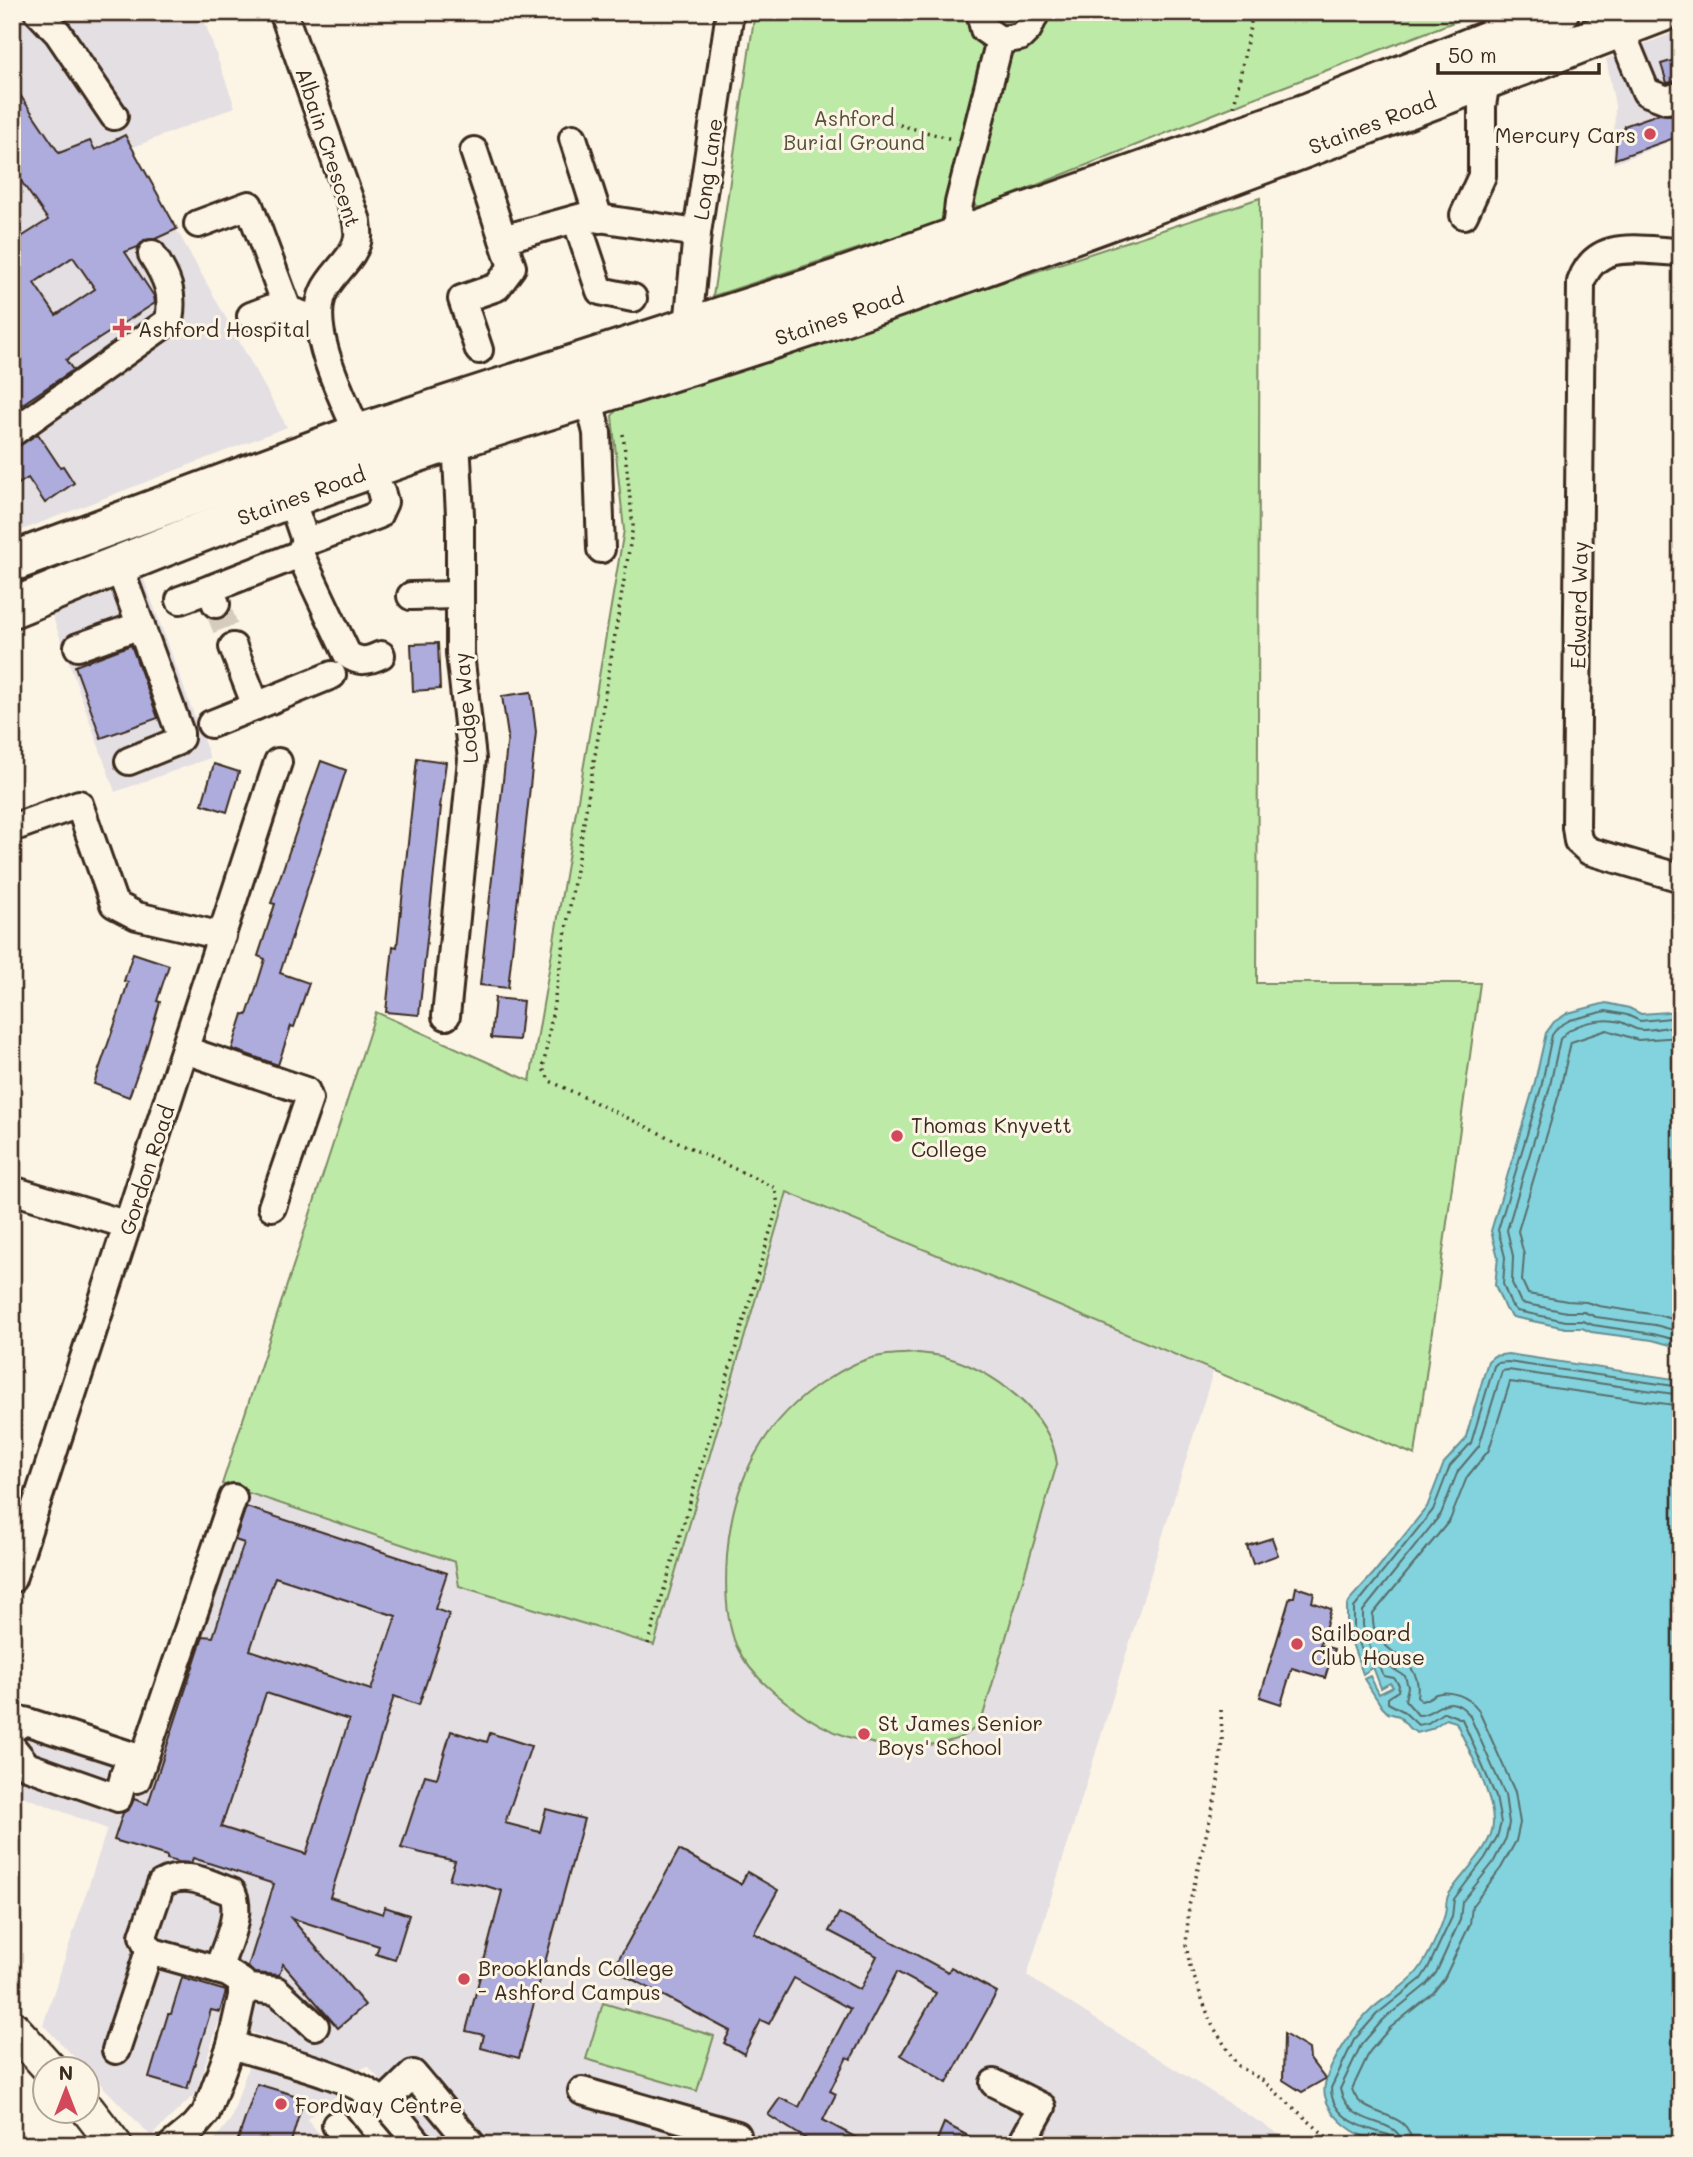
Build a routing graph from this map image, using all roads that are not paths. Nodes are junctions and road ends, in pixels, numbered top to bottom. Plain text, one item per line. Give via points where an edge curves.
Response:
1 (38, 12) edge
2 (283, 12) edge
3 (730, 12) edge
4 (980, 12) edge
5 (1036, 12) edge
6 (1559, 12) edge
7 (1662, 12) edge
8 (1620, 29) junction
9 (1000, 40) junction
10 (1486, 80) junction
11 (1681, 95) edge
12 (114, 116) dead end
13 (573, 138) dead end
14 (474, 152) dead end
15 (1464, 215) dead end
16 (588, 219) junction
17 (198, 224) dead end
18 (697, 233) junction
19 (961, 236) junction
20 (503, 239) junction
21 (1681, 252) edge
22 (152, 254) dead end
23 (633, 298) dead end
24 (285, 303) junction
25 (251, 316) dead end
26 (318, 320) junction
27 (691, 326) junction
28 (478, 349) dead end
29 (589, 399) junction
30 (12, 433) edge
31 (358, 434) junction
32 (456, 440) junction
33 (381, 491) dead end
34 (291, 499) junction
35 (303, 547) junction
36 (601, 549) dead end
37 (12, 562) edge
38 (118, 564) junction
39 (459, 595) junction
40 (411, 596) dead end
41 (180, 600) dead end
42 (12, 608) edge
43 (141, 625) junction
44 (78, 647) dead end
45 (233, 647) tunnel mouth
46 (381, 655) dead end
47 (332, 675) dead end
48 (256, 706) junction
49 (211, 724) dead end
50 (129, 761) dead end
51 (278, 762) dead end
52 (12, 828) edge
53 (1681, 878) edge
54 (222, 936) junction
55 (446, 1016) dead end
56 (185, 1050) junction
57 (12, 1190) edge
58 (272, 1207) dead end
59 (128, 1225) junction
60 (233, 1498) dead end
61 (12, 1579) edge
62 (12, 1729) edge
63 (12, 1747) edge
64 (124, 1776) junction
65 (149, 1951) junction
66 (218, 1970) junction
67 (242, 1987) junction
68 (316, 2026) dead end
69 (12, 2027) edge
70 (231, 2045) junction
71 (116, 2050) dead end
72 (38, 2056) edge
73 (994, 2083) dead end
74 (582, 2091) dead end
75 (383, 2103) junction
76 (100, 2126) edge
77 (115, 2145) edge
78 (172, 2145) edge
79 (420, 2145) edge
80 (472, 2145) edge
81 (732, 2145) edge
82 (1021, 2145) edge

1 - 12 street via 58,33
2 - 26 street, Albain Crescent via 359,238 323,292
3 - 18 street, Long Lane
4 - 9 street via 984,29
5 - 9 street via 1020,37
6 - 19 highway, Staines Road via 1310,112
7 - 8 highway, Staines Road
8 - 10 highway, Staines Road
8 - 11 street via 1646,92 1667,100
9 - 19 street via 959,203
10 - 15 street via 1482,176
10 - 29 highway, Staines Road via 857,311
13 - 16 street
14 - 20 street
16 - 18 street
16 - 20 street
16 - 23 street via 600,290
17 - 24 street via 249,205
18 - 27 street, Long Lane via 688,316
19 - 27 highway, Staines Road
20 - 28 street via 512,267 497,287 461,299
21 - 53 street, Edward Way via 1603,253 1592,260 1581,282 1576,834 1589,851
22 - 30 street via 166,276 173,302 169,321
24 - 25 street
24 - 26 street via 288,310
26 - 31 street
27 - 31 highway, Staines Road
29 - 32 highway, Staines Road
29 - 36 street via 597,433
31 - 37 highway, Staines Road
32 - 34 highway, Staines Road
32 - 39 street, Lodge Way
33 - 35 street via 384,502 378,515
34 - 35 street
34 - 38 highway, Staines Road
35 - 41 street via 213,597
35 - 46 street via 347,654 368,661
38 - 42 highway, Staines Road
38 - 43 street
39 - 40 street
39 - 55 street, Lodge Way via 460,653 472,759
43 - 44 street
43 - 50 street via 180,738
45 - 48 street
47 - 48 street
48 - 49 street
51 - 54 street, Gordon Road
52 - 54 street via 79,804 114,904 137,916
54 - 56 street, Gordon Road
56 - 58 street via 306,1091 309,1099
56 - 59 street, Gordon Road
57 - 59 street
59 - 61 street, Gordon Road
60 - 64 street via 137,1779
62 - 64 street via 24,1721 131,1755
63 - 64 street via 27,1766 118,1798
65 - 66 street
65 - 66 street via 143,1936 161,1885 174,1877 188,1877 232,1892 236,1900
65 - 71 street
66 - 67 street via 242,1982
67 - 68 street via 277,1991
67 - 70 street
69 - 72 main road
70 - 75 street via 348,2081
70 - 78 street via 205,2113
73 - 82 street via 1042,2107
74 - 81 street via 737,2135
75 - 79 street
75 - 80 street via 413,2074
76 - 77 main road

